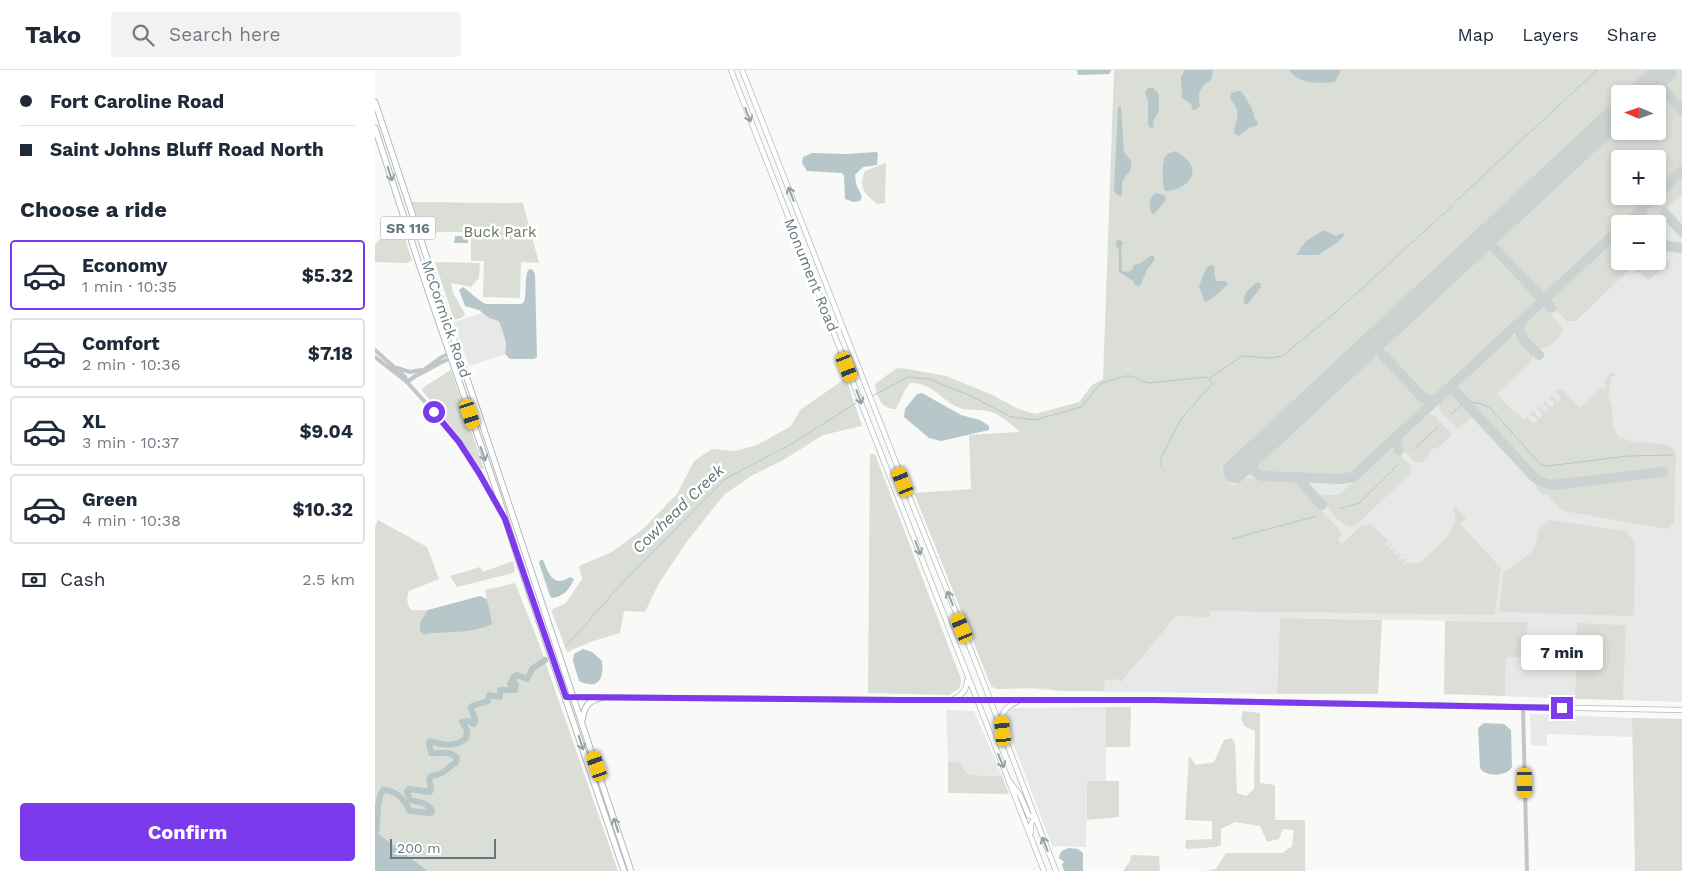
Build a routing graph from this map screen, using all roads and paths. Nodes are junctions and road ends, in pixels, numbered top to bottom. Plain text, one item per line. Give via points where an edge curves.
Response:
1 (731, 70) edge
2 (742, 70) edge
3 (375, 102) edge
4 (375, 128) edge
5 (420, 267) junction
6 (432, 279) junction
7 (375, 350) edge
8 (457, 352) junction
9 (451, 355) junction
10 (375, 357) edge
11 (394, 366) junction
12 (423, 369) junction
13 (416, 376) junction
14 (407, 382) junction
15 (492, 478) junction
16 (909, 496) junction
17 (899, 499) junction
18 (509, 506) junction
19 (505, 519) junction
20 (967, 677) junction
21 (566, 697) junction
22 (573, 697) junction
23 (601, 698) junction
24 (990, 699) junction
25 (1022, 699) junction
26 (952, 700) junction
27 (976, 700) junction
28 (1523, 707) junction
29 (1682, 710) edge
30 (582, 722) junction
31 (1003, 731) junction
32 (1008, 780) junction
33 (1035, 817) junction
34 (1032, 840) junction
35 (624, 871) edge
36 (631, 871) edge
37 (1044, 871) edge
38 (1056, 871) edge
39 (1527, 871) edge

1 -> 17 main road, Monument Road
16 -> 2 main road, Monument Road
3 - 6 main road, McCormick Road / SR 116
4 -> 5 main road, McCormick Road / SR 116
5 - 6 main road
5 - 9 main road, McCormick Road / SR 116
6 - 8 main road, McCormick Road / SR 116
7 - 11 street
8 - 9 street
8 - 18 main road, McCormick Road / SR 116
9 - 12 street
9 - 13 street
9 -> 15 main road, McCormick Road / SR 116
10 - 14 street
11 - 12 street via 410,372
11 - 14 street
12 - 13 street
13 - 14 street
14 - 19 street via 459,442
15 - 18 main road via 504,504
15 - 19 main road, McCormick Road / SR 116
16 - 17 main road
24 -> 16 main road, Monument Road
17 -> 20 main road, Monument Road
18 - 22 main road, SR 116
19 - 21 main road, SR 116
20 - 26 main road via 965,690
20 - 27 main road, Monument Road
21 - 22 main road
21 -> 35 main road, SR 116
22 - 23 main road
22 - 30 main road, SR 116
23 - 26 main road
23 - 30 main road via 588,704 583,711
24 - 25 main road
24 - 27 main road
24 - 31 main road, Monument Road
25 - 28 main road
25 - 31 main road via 1003,710
26 - 27 main road
27 -> 32 main road, Monument Road
28 - 29 main road
28 - 39 street
36 -> 30 main road, SR 116
31 - 33 main road, Monument Road
32 - 33 main road via 1020,795 1029,816
32 - 34 main road, Monument Road
33 - 34 main road via 1031,824
38 -> 33 main road, Monument Road
34 - 37 main road, Monument Road

